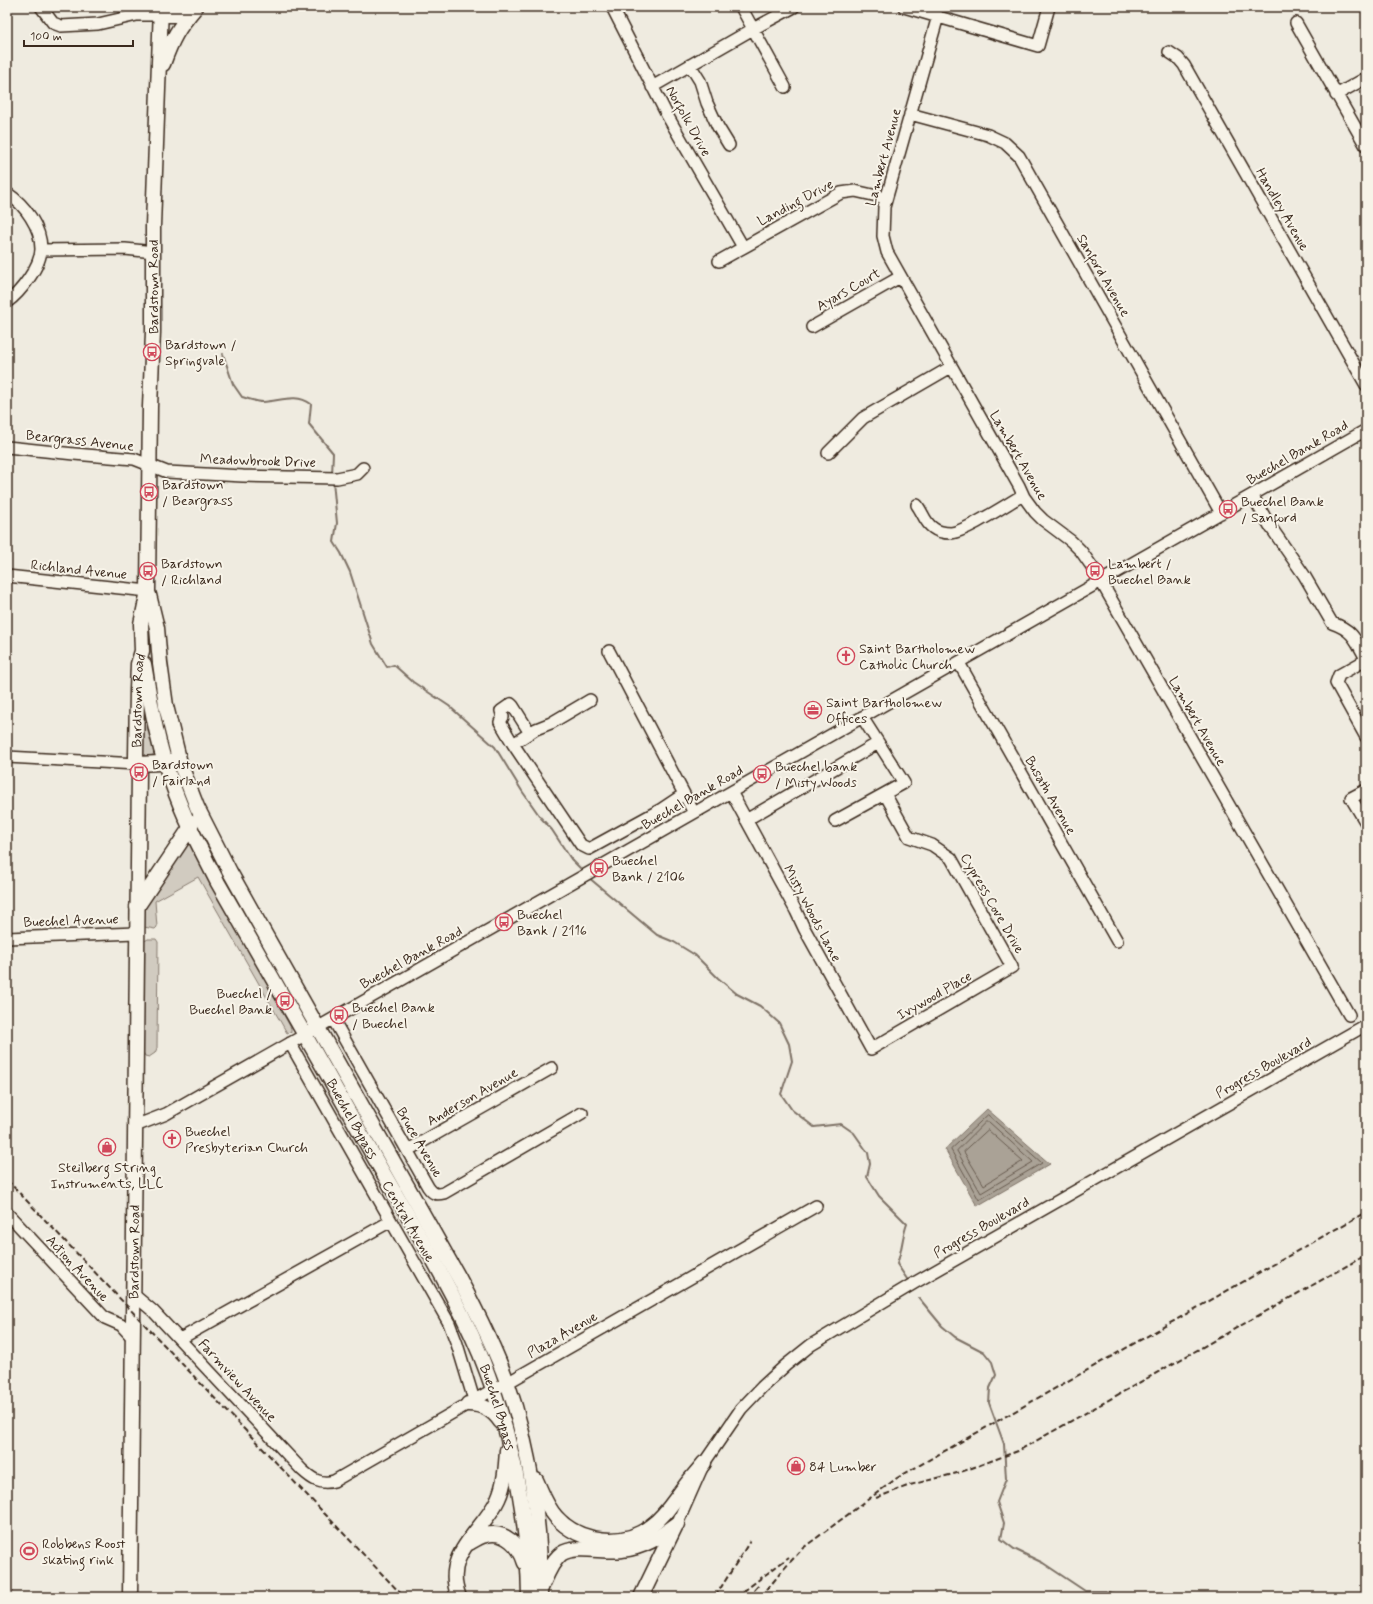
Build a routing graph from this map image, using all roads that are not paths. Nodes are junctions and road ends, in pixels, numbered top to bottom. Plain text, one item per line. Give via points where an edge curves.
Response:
1 (41, 7) edge
2 (196, 7) edge
3 (612, 7) edge
4 (741, 7) edge
5 (794, 7) edge
6 (904, 7) edge
7 (1049, 7) edge
8 (161, 11) edge
9 (938, 16) junction
10 (1296, 23) dead end
11 (752, 29) junction
12 (1169, 52) dead end
13 (690, 65) junction
14 (159, 76) junction
15 (1366, 78) edge
16 (652, 86) junction
17 (785, 87) dead end
18 (1336, 95) junction
19 (910, 114) junction
20 (729, 145) dead end
21 (1366, 146) edge
22 (7, 193) edge
23 (886, 198) junction
24 (743, 247) junction
25 (41, 250) junction
26 (154, 252) junction
27 (719, 261) dead end
28 (900, 277) junction
29 (7, 302) edge
30 (812, 327) dead end
31 (951, 367) junction
32 (1366, 385) edge
33 (1366, 430) edge
34 (7, 447) edge
35 (828, 453) dead end
36 (150, 465) junction
37 (363, 468) dead end
38 (1023, 495) junction
39 (1252, 495) junction
40 (917, 505) dead end
41 (1221, 513) junction
42 (7, 576) edge
43 (1100, 581) junction
44 (148, 591) junction
45 (157, 628) junction
46 (141, 630) junction
47 (609, 651) dead end
48 (142, 652) junction
49 (1366, 659) edge
50 (959, 663) junction
51 (590, 700) dead end
52 (862, 717) junction
53 (530, 733) junction
54 (1366, 737) edge
55 (513, 744) junction
56 (878, 744) junction
57 (7, 757) edge
58 (179, 759) junction
59 (165, 762) junction
60 (137, 764) junction
61 (1366, 790) edge
62 (731, 792) junction
63 (684, 794) junction
64 (885, 794) junction
65 (197, 806) junction
66 (694, 813) junction
67 (746, 820) junction
68 (835, 821) dead end
69 (1366, 824) edge
70 (190, 828) junction
71 (221, 856) junction
72 (207, 862) junction
73 (137, 907) junction
74 (136, 933) junction
75 (7, 938) edge
76 (1117, 941) dead end
77 (1012, 967) joint
78 (1349, 1015) dead end
79 (333, 1019) junction
80 (1366, 1026) edge
81 (311, 1031) junction
82 (290, 1043) junction
83 (871, 1049) joint
84 (552, 1068) dead end
85 (582, 1113) dead end
86 (136, 1126) junction
87 (408, 1150) junction
88 (816, 1206) dead end
89 (7, 1213) edge
90 (391, 1221) junction
91 (134, 1295) junction
92 (132, 1337) junction
93 (180, 1339) junction
94 (507, 1383) junction
95 (493, 1390) junction
96 (471, 1402) junction
97 (507, 1435) junction
98 (528, 1462) junction
99 (704, 1463) junction
100 (322, 1483) joint
101 (677, 1524) junction
102 (467, 1544) junction
103 (534, 1592) edge
104 (130, 1597) edge
105 (459, 1597) edge
106 (641, 1597) edge

1 - 8 street via 53,23 61,26 98,24
2 - 8 main road via 176,15
2 - 14 main road via 174,36
3 - 16 street, Norfolk Drive
4 - 11 street
5 - 11 street
6 - 9 street
7 - 9 street via 1038,46
8 - 14 main road, Bardstown Road
9 - 19 street, Lambert Avenue
10 - 18 street
11 - 13 street
11 - 17 street
12 - 32 street, Handley Avenue via 1184,65
13 - 16 street
13 - 20 street
14 - 26 main road, Bardstown Road
15 - 18 street
16 - 24 street, Norfolk Drive
18 - 21 street
19 - 23 street, Lambert Avenue
19 - 41 street, Sanford Avenue via 988,135 1005,143 1019,156
22 - 25 street via 21,204 37,228
23 - 24 street, Landing Drive via 854,191 841,192
23 - 28 street, Lambert Avenue via 883,236 887,252
24 - 27 street, Landing Drive
25 - 26 street via 114,249
25 - 29 street via 36,267 27,282
26 - 36 main road, Bardstown Road
28 - 30 street, Ayars Court
28 - 31 street, Lambert Avenue
31 - 35 street via 863,418
31 - 38 street, Lambert Avenue
33 - 39 street, Buechel Bank Road
34 - 36 street, Beargrass Avenue via 134,459
36 - 37 street, Meadowbrook Drive via 167,472 320,478 357,474
36 - 44 main road, Bardstown Road
38 - 40 street via 966,527 949,533 932,528
38 - 43 street, Lambert Avenue via 1042,520 1081,551
39 - 41 street, Buechel Bank Road
39 - 49 street via 1332,623 1350,631
41 - 43 street, Buechel Bank Road
42 - 44 street, Richland Avenue
43 - 50 street, Buechel Bank Road
43 - 78 street, Lambert Avenue
44 - 45 main road, Bardstown Road
44 - 46 main road, Bardstown Road
45 - 46 main road
45 - 58 main road, Bardstown Road via 166,706
46 - 48 main road, Bardstown Road
47 - 63 street
48 - 59 main road, Buechel Bypass via 154,721
48 - 60 main road, Bardstown Road via 138,664
49 - 54 street via 1339,676 1336,683
50 - 52 street, Buechel Bank Road
50 - 76 street, Busath Avenue
51 - 53 street
52 - 56 street
52 - 62 street, Buechel Bank Road
53 - 55 street
53 - 55 street via 511,704 502,709 503,718 500,722
55 - 63 street via 581,844 589,849
56 - 64 street via 904,783
56 - 67 street
57 - 60 street
58 - 59 main road
58 - 65 main road, Buechel Bypass
59 - 60 main road
59 - 70 main road, Buechel Bypass
60 - 73 main road, Bardstown Road
61 - 69 street via 1351,798
62 - 66 street, Buechel Bank Road
62 - 67 street, Misty Woods Lane
63 - 66 street
64 - 68 street
64 - 77 street, Cypress Cove Drive via 909,837 932,845 951,858
65 - 70 main road
65 - 71 main road, Buechel Bypass
66 - 79 street, Buechel Bank Road
67 - 83 street, Misty Woods Lane
70 - 72 main road, Buechel Bypass
70 - 73 main road
71 - 72 street
71 - 81 main road, Buechel Bypass
72 - 81 main road, Buechel Bypass via 258,953
73 - 74 main road, Bardstown Road
74 - 75 street, Buechel Avenue
74 - 86 main road, Bardstown Road
77 - 83 street, Ivywood Place
79 - 81 street, Buechel Bank Road
79 - 87 street, Bruce Avenue
80 - 99 street, Progress Boulevard via 928,1274 811,1345 762,1387 741,1410
81 - 82 street, Buechel Bank Road
81 - 94 main road, Buechel Bypass via 459,1278 488,1334
81 - 95 main road, Buechel Bypass via 454,1300
82 - 86 street, Buechel Bank Road via 166,1114
82 - 90 street, Central Avenue
84 - 87 street, Anderson Avenue
85 - 87 street, Bruce Avenue via 444,1193 432,1193
86 - 91 main road, Bardstown Road
88 - 94 street, Plaza Avenue
89 - 92 street, Action Avenue via 105,1318 121,1325
90 - 93 street
90 - 96 street, Central Avenue via 449,1323 457,1344
91 - 92 main road, Bardstown Road
91 - 93 street, Farmview Avenue
92 - 104 main road, Bardstown Road
93 - 100 street, Farmview Avenue via 302,1470
94 - 95 street, Plaza Avenue
94 - 98 main road, Buechel Bypass via 520,1424
95 - 96 street, Plaza Avenue
95 - 97 main road, Buechel Bypass
96 - 97 main road via 489,1409 497,1417
96 - 100 street, Plaza Avenue via 334,1481
97 - 102 main road via 504,1475 498,1498 488,1517
97 - 103 main road, Buechel Bypass via 522,1504
98 - 99 main road via 544,1499 557,1518 578,1533 593,1538 614,1540 638,1534 654,1524 665,1514
98 - 103 main road, Buechel Bypass via 535,1514
99 - 101 street, Progress Boulevard
101 - 103 main road via 656,1539 630,1549 578,1549 564,1552 556,1558
101 - 106 main road
102 - 103 main road via 485,1535 500,1535 507,1538 522,1554
102 - 105 main road via 460,1553 456,1565 455,1585

